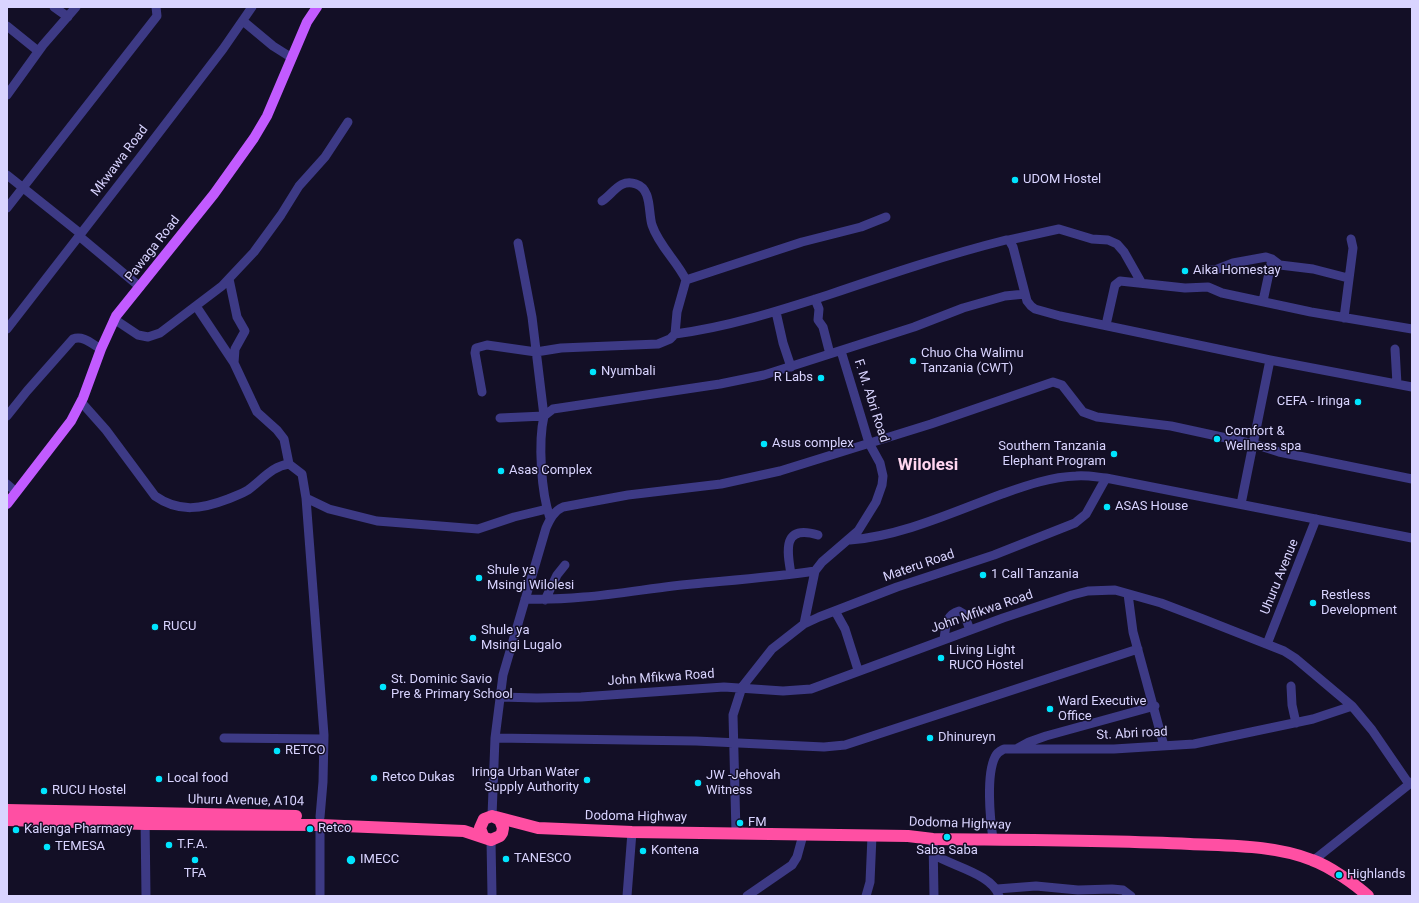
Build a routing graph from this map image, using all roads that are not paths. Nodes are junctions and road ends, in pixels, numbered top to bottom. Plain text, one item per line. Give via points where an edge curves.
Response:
1 (54, 7) edge
2 (76, 7) edge
3 (156, 7) edge
4 (252, 7) edge
5 (314, 9) edge
6 (68, 18) junction
7 (242, 21) junction
8 (7, 26) edge
9 (38, 51) junction
10 (292, 58) junction
11 (7, 95) edge
12 (348, 122) dead end
13 (7, 175) edge
14 (23, 187) junction
15 (602, 201) dead end
16 (7, 208) edge
17 (886, 217) dead end
18 (80, 235) junction
19 (1351, 239) dead end
20 (1009, 240) junction
21 (518, 243) dead end
22 (1272, 259) junction
23 (1206, 270) dead end
24 (1348, 278) junction
25 (229, 279) junction
26 (686, 280) junction
27 (1141, 282) junction
28 (140, 287) junction
29 (1025, 294) junction
30 (815, 299) junction
31 (1263, 301) junction
32 (196, 306) junction
33 (776, 312) junction
34 (1344, 318) junction
35 (114, 319) junction
36 (1106, 325) junction
37 (7, 329) edge
38 (1412, 329) edge
39 (675, 334) junction
40 (101, 349) junction
41 (1395, 349) dead end
42 (841, 351) junction
43 (536, 352) junction
44 (830, 354) junction
45 (1270, 360) junction
46 (234, 364) junction
47 (791, 367) junction
48 (1397, 384) junction
49 (1412, 387) edge
50 (482, 392) dead end
51 (82, 403) junction
52 (7, 416) edge
53 (544, 416) junction
54 (500, 418) dead end
55 (869, 443) junction
56 (1254, 444) junction
57 (289, 464) junction
58 (1106, 478) junction
59 (1412, 479) edge
60 (7, 484) edge
61 (16, 492) junction
62 (306, 498) junction
63 (7, 504) edge
64 (1241, 504) junction
65 (547, 509) junction
66 (550, 518) junction
67 (1316, 519) junction
68 (818, 535) dead end
69 (1412, 538) edge
70 (850, 540) junction
71 (565, 564) dead end
72 (815, 571) junction
73 (791, 574) junction
74 (1128, 594) junction
75 (525, 599) junction
76 (545, 600) junction
77 (835, 611) junction
78 (804, 624) junction
79 (970, 630) junction
80 (944, 639) junction
81 (1267, 644) junction
82 (1138, 649) junction
83 (858, 670) junction
84 (1291, 686) dead end
85 (742, 687) junction
86 (500, 697) junction
87 (1155, 706) junction
88 (1352, 706) junction
89 (1296, 723) junction
90 (224, 738) dead end
91 (495, 738) junction
92 (324, 739) junction
93 (733, 744) junction
94 (1164, 746) junction
95 (1016, 748) junction
96 (1410, 783) edge
97 (7, 810) edge
98 (145, 818) junction
99 (491, 818) junction
100 (7, 820) edge
101 (320, 821) junction
102 (538, 828) junction
103 (632, 832) junction
104 (736, 833) junction
105 (803, 835) junction
106 (872, 836) junction
107 (490, 838) junction
108 (933, 839) junction
109 (993, 839) junction
110 (933, 854) junction
111 (1314, 860) junction
112 (998, 893) edge
113 (146, 896) edge
114 (320, 896) edge
115 (492, 896) edge
116 (627, 896) edge
117 (747, 896) edge
118 (866, 896) edge
119 (934, 896) edge
120 (1131, 896) edge
121 (1368, 896) edge

1 - 6 street
2 - 6 street
3 - 14 street via 157,16
4 - 7 street, Mkwawa Road
5 - 10 main road, Pawaga Road
6 - 9 street
7 - 10 street via 272,46
7 - 18 street, Mkwawa Road
8 - 9 street
9 - 11 street
10 - 28 main road, Pawaga Road via 267,116 254,138 214,194
12 - 25 street via 325,157 299,186 271,230
13 - 14 street
14 - 16 street
14 - 18 street
15 - 26 street via 619,185 629,183 641,186 648,198 652,225 657,237
17 - 26 street via 861,227 809,240
18 - 28 street
18 - 37 street, Mkwawa Road
19 - 24 street via 1353,248
20 - 27 street via 1059,229 1092,239 1108,240 1117,244 1124,252
20 - 29 street
20 - 30 street via 936,260
21 - 43 street
22 - 23 street via 1260,257 1215,270
22 - 24 street via 1280,265 1313,269
22 - 31 street
24 - 34 street
25 - 32 street
25 - 46 street via 237,317 245,331 235,349
26 - 39 street via 677,312
27 - 31 street via 1185,288 1208,287 1219,292
27 - 36 street via 1117,281
28 - 35 main road, Pawaga Road
29 - 36 street via 1030,306 1035,309
29 - 42 street via 1005,296 963,308
30 - 33 street
30 - 44 street via 819,309 818,320 823,326
31 - 34 street
32 - 35 street via 160,333 148,337 138,335
32 - 46 street
33 - 39 street
33 - 47 street
34 - 38 street
35 - 40 main road, Pawaga Road
36 - 45 street
39 - 43 street via 658,344 561,348
40 - 51 main road, Pawaga Road
40 - 52 street via 86,340 73,339
41 - 48 street
42 - 44 street
42 - 55 street, F. M. Abri Road
43 - 50 street via 496,345 476,348
43 - 53 street
44 - 47 street
45 - 48 street
45 - 56 street
46 - 57 street via 257,412 284,439
47 - 53 street via 720,384 553,409
48 - 49 street
51 - 57 street via 106,430 155,496 175,507 190,509 219,503 246,491 275,468
51 - 61 main road, Pawaga Road via 56,442
53 - 54 street
53 - 65 street via 541,445
55 - 56 street via 1054,382 1062,385 1082,412 1098,417 1171,426
55 - 66 street via 780,471 721,484 628,495 563,507
55 - 70 street, F. M. Abri Road via 880,463 882,485 867,519
56 - 59 street via 1285,453
56 - 64 street
57 - 62 street via 302,474
58 - 64 street
58 - 70 street via 1076,475 1054,478 1021,487 902,530
58 - 77 street, Materu Road via 1086,514 1075,523 994,555
60 - 61 street
61 - 63 main road, Pawaga Road
62 - 65 street via 329,509 377,520 478,529
62 - 92 street
64 - 67 street
65 - 66 street
66 - 75 street
67 - 69 street
67 - 81 street, Uhuru Avenue
68 - 73 street via 803,532 796,534 789,542 787,552
70 - 72 street, F. M. Abri Road via 822,562
71 - 76 street
72 - 73 street
72 - 78 street
73 - 76 street
74 - 79 street, John Mfikwa Road via 1105,589 1088,591
74 - 81 street, John Mfikwa Road via 1161,603
74 - 82 street via 1131,625
75 - 76 street
75 - 86 street via 503,675
77 - 78 street, Materu Road
77 - 83 street via 845,629
78 - 85 street, Materu Road via 772,649
79 - 80 street, John Mfikwa Road
79 - 80 street via 964,614 959,611 953,613 947,621
80 - 83 street, John Mfikwa Road
81 - 88 street, John Mfikwa Road via 1295,658
82 - 87 street
82 - 93 street via 845,745 824,747
83 - 85 street, John Mfikwa Road via 811,689 795,691
84 - 89 street
85 - 86 street, John Mfikwa Road via 573,697
85 - 93 street via 733,715
86 - 91 street
87 - 94 street
87 - 95 street via 1046,736
88 - 89 street, St. Abri road
88 - 96 street, John Mfikwa Road
89 - 94 street, St. Abri road via 1194,744
90 - 92 street
91 - 93 street
91 - 99 street
92 - 101 street
93 - 104 street
94 - 95 street, St. Abri road via 1114,749
95 - 109 street, St. Abri road via 997,752 994,758 990,783
96 - 111 street
97 - 98 highway, Uhuru Avenue, A104
98 - 100 highway, Uhuru Avenue, A104
98 - 101 highway, Uhuru Avenue, A104
98 - 113 street
99 - 101 highway, Uhuru Avenue, A104 via 456,824
99 - 102 highway
99 - 107 highway via 480,828
99 - 107 highway via 500,820 503,828 500,836
101 - 107 highway, Uhuru Avenue, A104 via 464,831
101 - 114 street
102 - 103 highway, Dodoma Highway
102 - 107 highway
103 - 104 highway, Dodoma Highway
103 - 116 street
104 - 105 highway, Dodoma Highway
105 - 106 highway, Dodoma Highway
105 - 117 street via 792,865
106 - 108 highway, Dodoma Highway
106 - 118 street via 870,882
107 - 115 street
108 - 109 highway, Dodoma Highway
108 - 110 street
109 - 111 highway, Dodoma Highway via 1241,846 1273,850
110 - 112 street via 982,878
110 - 119 street
111 - 121 highway, Dodoma Highway
112 - 120 street via 1036,886 1078,890 1123,890

